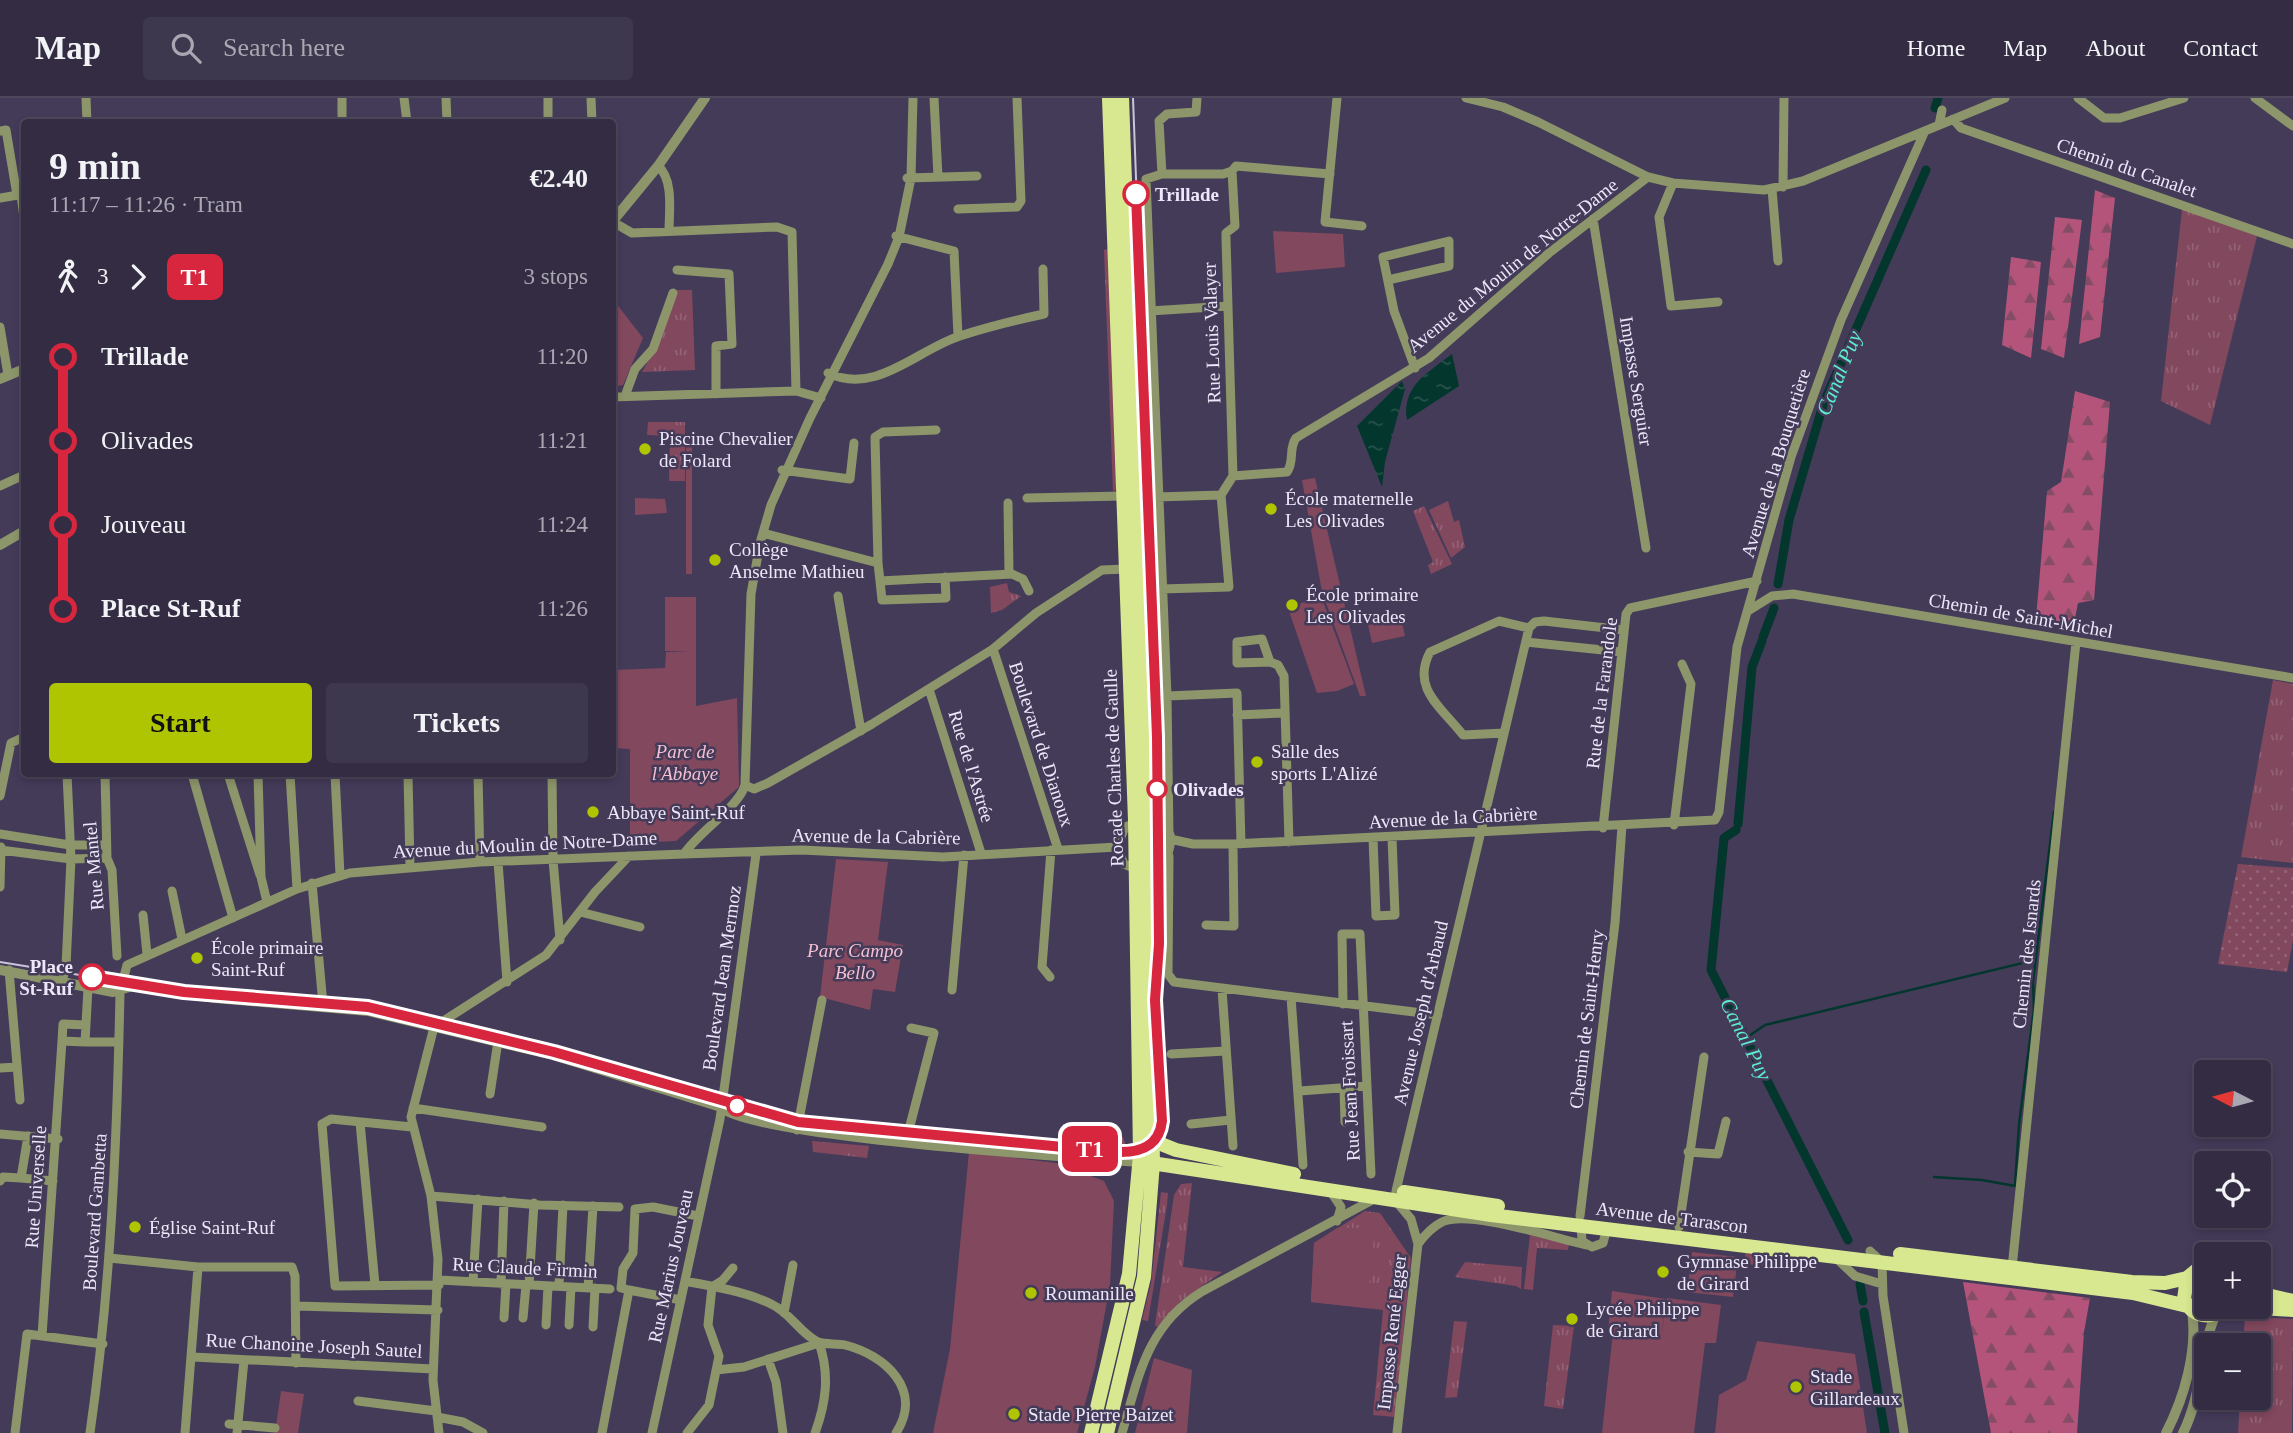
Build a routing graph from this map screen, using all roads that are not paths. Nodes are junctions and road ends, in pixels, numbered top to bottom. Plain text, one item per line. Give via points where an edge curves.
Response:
1 (86, 98) edge
2 (342, 98) edge
3 (404, 98) edge
4 (446, 98) edge
5 (548, 98) edge
6 (591, 98) edge
7 (705, 98) edge
8 (913, 98) edge
9 (934, 98) edge
10 (1017, 98) edge
11 (1109, 98) edge
12 (1122, 98) edge
13 (1129, 98) edge
14 (1197, 98) edge
15 (1337, 98) edge
16 (1466, 98) edge
17 (1784, 98) edge
18 (2006, 98) edge
19 (2078, 98) edge
20 (2184, 98) edge
21 (2255, 98) edge
22 (1942, 110) dead end
23 (88, 119) edge
24 (342, 119) edge
25 (407, 119) edge
26 (447, 119) edge
27 (548, 119) edge
28 (592, 119) edge
29 (1953, 119) junction
30 (1939, 125) junction
31 (2293, 126) edge
32 (3, 130) edge
33 (1924, 133) junction
34 (1124, 165) junction
35 (658, 166) junction
36 (1232, 172) junction
37 (1162, 174) junction
38 (1330, 174) junction
39 (977, 176) dead end
40 (938, 177) junction
41 (1648, 177) junction
42 (909, 178) junction
43 (1673, 183) junction
44 (1783, 187) junction
45 (1772, 189) junction
46 (21, 195) edge
47 (0, 198) edge
48 (958, 209) dead end
49 (616, 217) edge
50 (1593, 219) junction
51 (616, 225) edge
52 (1362, 226) dead end
53 (669, 231) junction
54 (897, 237) junction
55 (2293, 244) edge
56 (1778, 261) dead end
57 (1043, 269) dead end
58 (677, 270) dead end
59 (1388, 280) junction
60 (673, 292) dead end
61 (1718, 302) dead end
62 (1228, 306) junction
63 (1150, 311) junction
64 (0, 327) edge
65 (958, 336) junction
66 (1415, 368) junction
67 (21, 370) edge
68 (830, 374) junction
69 (4, 377) edge
70 (796, 391) junction
71 (716, 394) junction
72 (625, 396) junction
73 (616, 397) edge
74 (821, 398) junction
75 (936, 430) dead end
76 (854, 443) dead end
77 (783, 470) junction
78 (21, 476) edge
79 (1233, 476) junction
80 (0, 486) edge
81 (1221, 495) junction
82 (1123, 496) junction
83 (1157, 497) junction
84 (1027, 498) dead end
85 (1008, 503) dead end
86 (21, 533) edge
87 (763, 533) junction
88 (0, 545) edge
89 (1646, 548) dead end
90 (878, 563) junction
91 (1126, 569) junction
92 (1009, 574) junction
93 (945, 577) junction
94 (880, 581) junction
95 (1757, 581) junction
96 (1161, 589) junction
97 (1029, 591) dead end
98 (838, 596) dead end
99 (1748, 611) junction
100 (1529, 628) junction
101 (1624, 630) junction
102 (1526, 642) junction
103 (2076, 642) junction
104 (993, 649) junction
105 (1622, 652) junction
106 (1270, 662) dead end
107 (1682, 664) dead end
108 (2293, 678) edge
109 (929, 689) junction
110 (1167, 696) junction
111 (1284, 713) junction
112 (1237, 715) junction
113 (861, 731) junction
114 (1504, 733) junction
115 (21, 738) edge
116 (67, 777) edge
117 (104, 777) edge
118 (193, 777) edge
119 (229, 777) edge
120 (258, 777) edge
121 (290, 777) edge
122 (335, 777) edge
123 (408, 777) edge
124 (478, 777) edge
125 (552, 777) edge
126 (745, 785) junction
127 (0, 796) edge
128 (1141, 820) junction
129 (1715, 820) joint
130 (1674, 825) junction
131 (1622, 826) junction
132 (1603, 828) junction
133 (1480, 833) junction
134 (0, 834) edge
135 (1170, 837) junction
136 (1392, 837) junction
137 (1373, 838) junction
138 (1289, 842) junction
139 (1193, 844) junction
140 (1237, 844) junction
141 (70, 845) junction
142 (106, 845) junction
143 (1113, 847) junction
144 (0, 848) edge
145 (1054, 849) junction
146 (981, 853) junction
147 (684, 854) junction
148 (756, 854) junction
149 (1170, 854) junction
150 (964, 855) junction
151 (629, 856) junction
152 (107, 858) junction
153 (71, 859) junction
154 (552, 860) junction
155 (480, 862) junction
156 (498, 862) junction
157 (1161, 866) junction
158 (410, 867) junction
159 (1141, 871) junction
160 (340, 875) junction
161 (261, 877) junction
162 (312, 883) junction
163 (0, 887) edge
164 (297, 889) junction
165 (172, 891) dead end
166 (267, 902) junction
167 (580, 912) junction
168 (143, 915) dead end
169 (233, 918) junction
170 (1206, 925) dead end
171 (640, 927) dead end
172 (1147, 930) junction
173 (182, 939) junction
174 (560, 940) junction
175 (147, 954) junction
176 (117, 956) dead end
177 (5, 970) edge
178 (1049, 977) dead end
179 (62, 982) junction
180 (507, 982) junction
181 (88, 988) junction
182 (1222, 989) junction
183 (953, 990) dead end
184 (121, 992) junction
185 (1291, 997) junction
186 (822, 1000) dead end
187 (1343, 1004) junction
188 (323, 1005) junction
189 (1361, 1006) junction
190 (1438, 1015) junction
191 (86, 1025) junction
192 (433, 1027) junction
193 (911, 1028) dead end
194 (62, 1041) junction
195 (498, 1041) junction
196 (85, 1042) junction
197 (119, 1042) junction
198 (1226, 1051) junction
199 (1171, 1054) dead end
200 (1704, 1057) dead end
201 (18, 1067) junction
202 (0, 1068) edge
203 (1366, 1086) junction
204 (1344, 1088) junction
205 (1300, 1091) junction
206 (490, 1094) dead end
207 (20, 1100) dead end
208 (721, 1107) junction
209 (413, 1108) junction
210 (1231, 1120) junction
211 (1726, 1121) dead end
212 (360, 1122) junction
213 (1345, 1122) dead end
214 (1191, 1124) dead end
215 (542, 1126) dead end
216 (412, 1127) junction
217 (797, 1130) junction
218 (1146, 1131) junction
219 (0, 1134) edge
220 (27, 1136) junction
221 (58, 1139) junction
222 (906, 1141) junction
223 (1233, 1146) dead end
224 (1688, 1152) junction
225 (1213, 1159) junction
226 (1146, 1162) junction
227 (1174, 1166) junction
228 (1303, 1166) dead end
229 (1371, 1174) dead end
230 (21, 1178) junction
231 (0, 1181) edge
232 (53, 1181) junction
233 (1327, 1188) junction
234 (431, 1196) junction
235 (1395, 1196) junction
236 (1378, 1198) junction
237 (478, 1199) junction
238 (504, 1201) junction
239 (534, 1203) junction
240 (563, 1205) junction
241 (593, 1206) junction
242 (1432, 1206) junction
243 (619, 1207) dead end
244 (698, 1216) junction
245 (1456, 1219) junction
246 (1337, 1221) junction
247 (1581, 1221) junction
248 (1679, 1227) junction
249 (1607, 1228) junction
250 (1149, 1234) junction
251 (1418, 1244) junction
252 (1587, 1245) junction
253 (1832, 1255) junction
254 (1875, 1256) junction
255 (109, 1258) junction
256 (793, 1265) dead end
257 (198, 1267) junction
258 (733, 1268) dead end
259 (2012, 1268) junction
260 (2194, 1272) edge
261 (2187, 1278) junction
262 (1869, 1280) junction
263 (685, 1281) junction
264 (473, 1282) junction
265 (439, 1283) junction
266 (503, 1284) junction
267 (1882, 1284) junction
268 (375, 1285) junction
269 (528, 1285) junction
270 (548, 1286) junction
271 (559, 1286) junction
272 (571, 1287) junction
273 (712, 1287) junction
274 (592, 1288) junction
275 (610, 1289) dead end
276 (629, 1290) junction
277 (2271, 1296) edge
278 (681, 1300) junction
279 (2293, 1301) edge
280 (296, 1306) junction
281 (2189, 1309) junction
282 (2271, 1309) edge
283 (438, 1310) junction
284 (2293, 1310) edge
285 (2194, 1312) edge
286 (784, 1313) junction
287 (504, 1318) dead end
288 (523, 1318) dead end
289 (2216, 1319) edge
290 (546, 1325) dead end
291 (569, 1325) dead end
292 (593, 1327) dead end
293 (42, 1336) junction
294 (818, 1342) junction
295 (103, 1344) junction
296 (193, 1357) junction
297 (768, 1359) junction
298 (244, 1360) junction
299 (296, 1363) junction
300 (433, 1369) junction
301 (716, 1370) junction
302 (358, 1401) dead end
303 (437, 1414) junction
304 (234, 1427) edge
305 (275, 1428) dead end
306 (15, 1433) edge
307 (90, 1433) edge
308 (185, 1433) edge
309 (439, 1433) edge
310 (483, 1433) edge
311 (602, 1433) edge
312 (652, 1433) edge
313 (687, 1433) edge
314 (783, 1433) edge
315 (815, 1433) edge
316 (896, 1433) edge
317 (1091, 1433) edge
318 (1107, 1433) edge
319 (1122, 1433) edge
320 (1397, 1433) edge
321 (1904, 1433) edge
322 (2166, 1433) edge
323 (2183, 1433) edge

1 - 23 street
2 - 24 street
3 - 25 street
4 - 26 street
5 - 27 street
6 - 28 street
7 - 35 street
8 - 42 street
9 - 40 street
10 - 48 street via 1021,201 1017,207
11 - 82 main road, Rocade Charles de Gaulle
12 - 34 main road, Rocade Charles de Gaulle
13 - 34 street
14 - 37 street via 1196,112 1167,114 1159,121
15 - 38 street
16 - 41 street via 1503,107
17 - 44 street
18 - 29 street
19 - 20 street via 2104,118 2120,118
21 - 31 street
22 - 30 street
29 - 30 street
29 - 55 street, Chemin du Canalet via 1961,128
30 - 33 street
32 - 46 street
33 - 44 street
33 - 95 street, Avenue de la Bouquetière via 1812,395
34 - 128 main road, Rocade Charles de Gaulle
35 - 49 street
35 - 53 street via 668,184
36 - 37 street
36 - 38 street via 1236,166 1251,166
36 - 62 street, Rue Louis Valayer via 1235,226 1226,233
37 - 63 street via 1145,184
38 - 52 street via 1325,222
39 - 40 street
40 - 42 street
41 - 43 street
41 - 50 street, Avenue du Moulin de Notre-Dame
42 - 54 street
43 - 45 street
43 - 61 street via 1659,217 1671,306
44 - 45 street
45 - 56 street
46 - 47 street
50 - 66 street, Avenue du Moulin de Notre-Dame
50 - 89 street, Impasse Serguier
51 - 53 street via 632,233
53 - 70 street via 777,227 792,232
54 - 65 street via 954,251
54 - 68 street
57 - 65 street via 1044,314
58 - 71 street via 729,274 732,344 716,346
59 - 59 street via 1383,257 1449,241 1449,266
59 - 66 street
60 - 72 street via 653,349 635,369
62 - 63 street
62 - 79 street, Rue Louis Valayer
63 - 83 street
64 - 69 street
65 - 68 street via 888,372 859,379
66 - 79 street, Avenue du Moulin de Notre-Dame via 1296,438 1287,472
67 - 69 street
68 - 74 street
70 - 71 street
70 - 74 street
71 - 72 street
72 - 73 street
74 - 77 street
75 - 90 street via 883,432 875,437
76 - 77 street via 850,479
77 - 87 street
78 - 80 street
79 - 81 street
81 - 83 street
81 - 96 street via 1229,587
82 - 84 street
82 - 91 main road, Rocade Charles de Gaulle
83 - 96 street
85 - 92 street
86 - 88 street
87 - 90 street
87 - 126 street via 751,594
90 - 94 street
91 - 104 street via 1102,570 1036,613
91 - 128 main road, Rocade Charles de Gaulle
92 - 93 street
92 - 97 street via 1023,579
93 - 94 street
93 - 94 street via 946,598 882,600
95 - 99 street, Avenue de la Bouquetière
95 - 101 street, Rue de la Farandole via 1634,606 1626,614
96 - 110 street
98 - 113 street
99 - 103 street, Chemin de Saint-Michel via 1772,596 1793,594
99 - 129 street, Avenue de la Bouquetière via 1737,648
100 - 101 street via 1544,621
100 - 102 street, Avenue Joseph d'Arbaud
100 - 114 street via 1499,621 1430,652 1422,673 1423,685 1463,735
101 - 105 street, Rue de la Farandole
102 - 105 street
102 - 114 street, Avenue Joseph d'Arbaud
103 - 108 street, Chemin de Saint-Michel
103 - 259 street, Chemin des Isnards
104 - 109 street
104 - 145 street, Boulevard de Dianoux
105 - 132 street, Rue de la Farandole
106 - 111 street via 1278,665 1284,676
107 - 130 street via 1691,684
109 - 113 street
109 - 146 street, Rue de l'Astrée
110 - 112 street via 1237,693
110 - 135 street
111 - 112 street
111 - 138 street
112 - 140 street
113 - 126 street via 754,789
114 - 133 street, Avenue Joseph d'Arbaud
115 - 127 street via 11,743
116 - 141 street
117 - 142 street, Rue Mantel
118 - 169 street
119 - 161 street
120 - 161 street
121 - 164 street
122 - 160 street
123 - 158 street
124 - 155 street
125 - 154 street
126 - 147 street, Avenue du Moulin de Notre-Dame via 738,800 693,840
128 - 135 street via 1162,825
128 - 143 street via 1121,832
128 - 159 main road, Rocade Charles de Gaulle
129 - 130 street, Avenue de la Cabrière
130 - 131 street, Avenue de la Cabrière
131 - 132 street, Avenue de la Cabrière
131 - 247 street, Chemin de Saint-Henry
132 - 133 street, Avenue de la Cabrière
133 - 136 street, Avenue de la Cabrière
133 - 190 street, Avenue Joseph d'Arbaud
134 - 141 street
135 - 139 street, Avenue de la Cabrière
135 - 149 street
136 - 137 street, Avenue de la Cabrière
136 - 137 street via 1395,915 1376,916
137 - 138 street, Avenue de la Cabrière
138 - 140 street, Avenue de la Cabrière
139 - 140 street, Avenue de la Cabrière
139 - 149 street, Avenue de la Cabrière
140 - 170 street via 1234,926
141 - 142 street
141 - 153 street
142 - 152 street, Rue Mantel
143 - 145 street, Avenue de la Cabrière
143 - 159 street via 1121,860
144 - 153 street
144 - 163 street
145 - 146 street, Avenue de la Cabrière
145 - 178 street via 1042,967
146 - 150 street, Avenue de la Cabrière
147 - 148 street, Avenue de la Cabrière
147 - 151 street, Avenue du Moulin de Notre-Dame
148 - 150 street, Avenue de la Cabrière via 802,850
148 - 208 street, Boulevard Jean Mermoz
149 - 157 street
149 - 182 street via 1171,978
150 - 183 street
151 - 154 street, Avenue du Moulin de Notre-Dame
151 - 167 street
152 - 153 street
152 - 176 street, Rue Mantel via 112,870
153 - 179 street
154 - 156 street, Avenue du Moulin de Notre-Dame
154 - 174 street
155 - 156 street, Avenue du Moulin de Notre-Dame
155 - 158 street, Avenue du Moulin de Notre-Dame
156 - 180 street
157 - 159 street
157 - 172 street
158 - 160 street, Avenue du Moulin de Notre-Dame
159 - 172 main road, Rocade Charles de Gaulle
159 - 218 main road, Rocade Charles de Gaulle
160 - 162 street, Avenue du Moulin de Notre-Dame
161 - 166 street
162 - 164 street, Avenue du Moulin de Notre-Dame
162 - 188 street
164 - 166 street, Avenue du Moulin de Notre-Dame
165 - 173 street
166 - 169 street, Avenue du Moulin de Notre-Dame
167 - 171 street
167 - 174 street
168 - 175 street
169 - 173 street, Avenue du Moulin de Notre-Dame
172 - 218 main road, Rocade Charles de Gaulle
173 - 175 street, Avenue du Moulin de Notre-Dame
174 - 180 street
175 - 184 street, Avenue du Moulin de Notre-Dame via 127,965
177 - 179 street
177 - 201 street
179 - 181 street
180 - 192 street
181 - 184 street
181 - 191 street
182 - 185 street
182 - 198 street
184 - 188 street, Avenue de Tarascon via 132,986 205,997
184 - 197 street, Boulevard Gambetta
185 - 187 street
185 - 205 street
186 - 217 street
187 - 189 street
187 - 189 street, Rue Jean Froissart via 1342,934 1360,934
188 - 192 street, Avenue de Tarascon
189 - 190 street
189 - 203 street, Rue Jean Froissart
190 - 235 street, Avenue Joseph d'Arbaud
191 - 194 street via 63,1024
191 - 196 street
192 - 195 street, Avenue de Tarascon
192 - 209 street
193 - 222 street via 934,1033
194 - 196 street
194 - 221 street, Rue Universelle
195 - 206 street
195 - 208 street, Avenue de Tarascon
196 - 197 street
197 - 255 street, Boulevard Gambetta
198 - 199 street
198 - 210 street
200 - 224 street
201 - 202 street
201 - 207 street
203 - 204 street
203 - 229 street, Rue Jean Froissart
204 - 205 street
204 - 213 street
205 - 228 street
208 - 217 street, Avenue de Tarascon via 733,1115
208 - 244 street, Rue Marius Jouveau
209 - 215 street
209 - 216 street
210 - 214 street
210 - 223 street
211 - 224 street via 1718,1154
212 - 216 street
212 - 268 street
212 - 268 street, Rue Claude Firmin via 331,1119 322,1124 335,1286
216 - 234 street
217 - 222 street, Avenue de Tarascon
218 - 225 main road, Avenue de Tarascon via 1164,1146
218 - 226 main road, Rocade Charles de Gaulle
219 - 220 street
220 - 221 street
220 - 230 street
221 - 232 street, Rue Universelle
222 - 226 street, Avenue de Tarascon
224 - 248 street
225 - 226 main road, Avenue de Tarascon via 1175,1155
225 - 235 main road, Avenue de Tarascon
226 - 227 main road, Avenue de Tarascon
226 - 250 main road, Rocade Charles de Gaulle
226 - 317 main road via 1139,1179 1129,1273
227 - 233 main road, Avenue de Tarascon
227 - 250 main road, Rocade Charles de Gaulle via 1160,1178
230 - 231 street
230 - 232 street
232 - 293 street, Rue Universelle
233 - 236 main road, Avenue de Tarascon
233 - 246 street via 1341,1207
234 - 237 street
234 - 265 street
235 - 236 main road, Avenue de Tarascon
235 - 242 main road, Avenue de Tarascon
235 - 247 main road, Avenue de Tarascon
235 - 251 street, Impasse René Egger via 1411,1219
236 - 246 street
237 - 238 street
237 - 264 street
238 - 239 street
238 - 266 street
239 - 240 street
239 - 269 street
240 - 241 street
240 - 271 street
241 - 243 street
241 - 274 street
242 - 245 street
242 - 247 main road, Avenue de Tarascon
244 - 263 street, Rue Marius Jouveau
244 - 276 street via 653,1207 635,1209 633,1253 623,1269 621,1288
245 - 251 street via 1442,1222
245 - 252 street via 1538,1231
246 - 319 street via 1177,1310 1149,1346
247 - 248 main road, Avenue de Tarascon
247 - 249 main road, Avenue de Tarascon
247 - 252 street via 1580,1235
248 - 254 main road, Avenue de Tarascon
249 - 252 street via 1603,1243
249 - 253 main road, Avenue de Tarascon
250 - 318 main road, Rocade Charles de Gaulle via 1137,1313
251 - 320 street, Impasse René Egger
253 - 254 main road, Avenue de Tarascon
253 - 262 street via 1855,1276
254 - 259 main road, Avenue de Tarascon
254 - 262 street via 1866,1270
254 - 267 street
254 - 281 main road, Avenue de Tarascon via 2133,1293
255 - 257 street
255 - 295 street, Boulevard Gambetta
256 - 286 street
257 - 280 street via 292,1267
257 - 296 street
258 - 273 street
259 - 261 main road, Avenue de Tarascon via 2148,1284
260 - 261 main road, Avenue de Tarascon
261 - 281 main road via 2182,1292
262 - 267 street
263 - 273 street
263 - 278 street, Rue Marius Jouveau
264 - 265 street, Rue Claude Firmin
264 - 266 street, Rue Claude Firmin
265 - 268 street, Rue Claude Firmin
265 - 283 street
266 - 269 street, Rue Claude Firmin
266 - 287 street
267 - 321 street
269 - 270 street, Rue Claude Firmin
269 - 288 street
270 - 271 street, Rue Claude Firmin
270 - 290 street
271 - 272 street, Rue Claude Firmin
272 - 274 street, Rue Claude Firmin
272 - 291 street
273 - 286 street via 774,1305
273 - 301 street via 708,1325 719,1356
274 - 275 street, Rue Claude Firmin
274 - 292 street
276 - 278 street
276 - 311 street
277 - 279 main road
278 - 312 street, Rue Marius Jouveau
280 - 283 street
280 - 299 street
281 - 285 main road, Avenue de Tarascon
281 - 322 street via 2192,1347 2187,1374
282 - 284 main road
283 - 300 street
286 - 294 street
289 - 323 street
293 - 295 street
293 - 306 street via 25,1337
294 - 297 street
294 - 315 street via 824,1357 826,1392
294 - 316 street via 865,1351 895,1373 904,1391 905,1407
295 - 307 street, Boulevard Gambetta
296 - 298 street, Rue Chanoine Joseph Sautel
296 - 308 street
297 - 301 street
297 - 314 street
298 - 299 street, Rue Chanoine Joseph Sautel
298 - 304 street
299 - 300 street, Rue Chanoine Joseph Sautel
300 - 303 street
301 - 313 street via 709,1405
302 - 303 street
303 - 309 street
303 - 310 street
304 - 305 street

